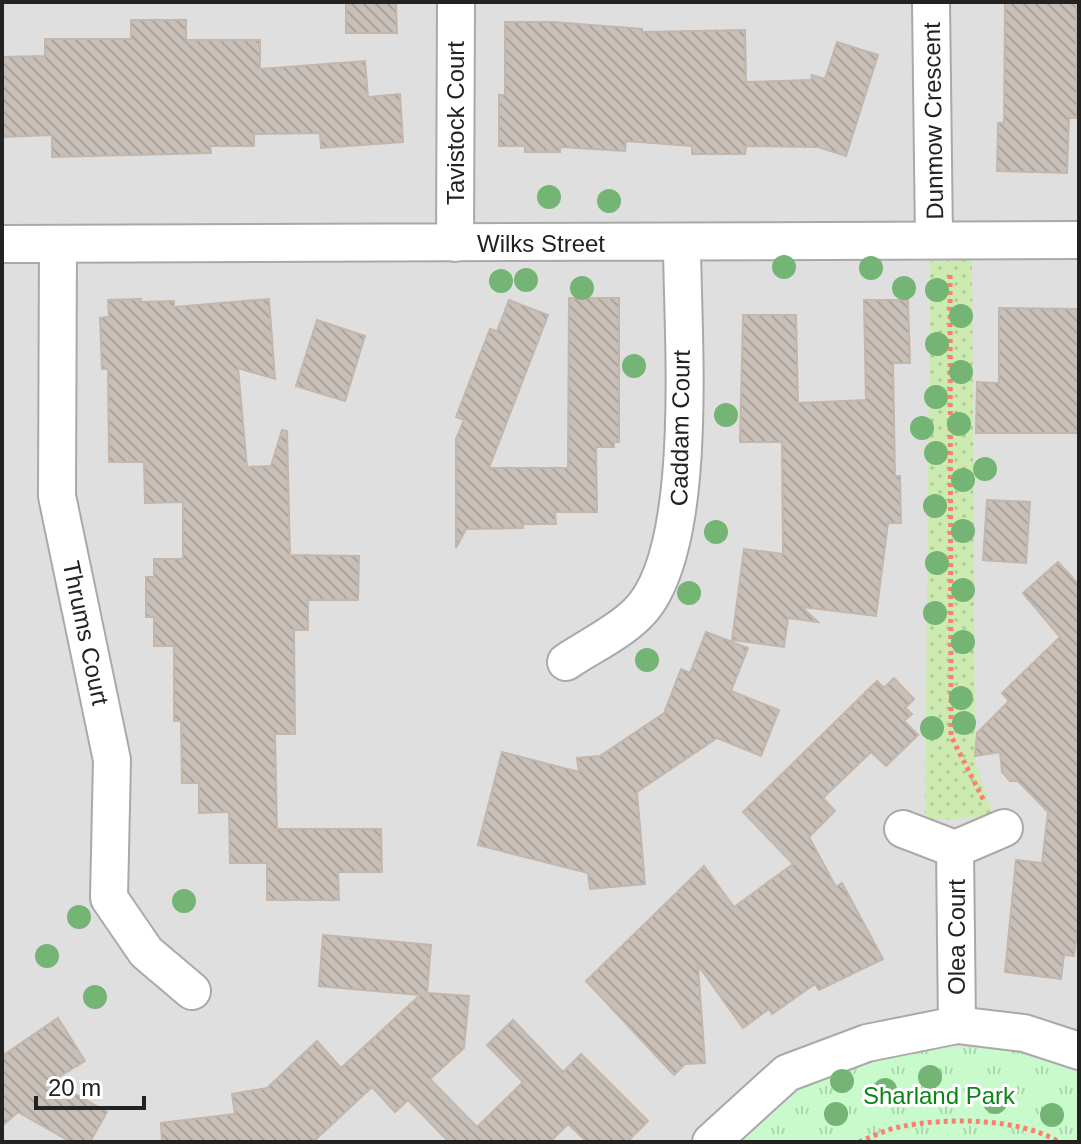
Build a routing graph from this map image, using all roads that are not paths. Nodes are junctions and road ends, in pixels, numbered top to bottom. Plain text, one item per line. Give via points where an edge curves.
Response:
1 (456, 2) edge
2 (931, 2) edge
3 (1079, 240) edge
4 (455, 243) junction
5 (682, 243) junction
6 (2, 244) edge
7 (58, 244) junction
8 (942, 251) junction
9 (566, 662) dead end
10 (996, 820) road end
11 (903, 829) dead end
12 (955, 849) junction
13 (192, 991) dead end
14 (957, 1025) junction
15 (1079, 1051) edge
16 (711, 1142) edge

1 - 4 street, Tavistock Court
2 - 8 street, Dunmow Crescent
3 - 8 street, Wilks Street
4 - 5 street, Wilks Street
4 - 7 street, Wilks Street
5 - 8 street, Wilks Street
5 - 9 street, Caddam Court via 682,473 676,531 638,614
6 - 7 street, Wilks Street
7 - 13 street, Thrums Court via 57,496 112,760 109,898 146,952
10 - 12 street, Olea Court
11 - 12 street, Olea Court
12 - 14 street, Olea Court
14 - 15 street via 1024,1033
14 - 16 street via 867,1043 787,1073

